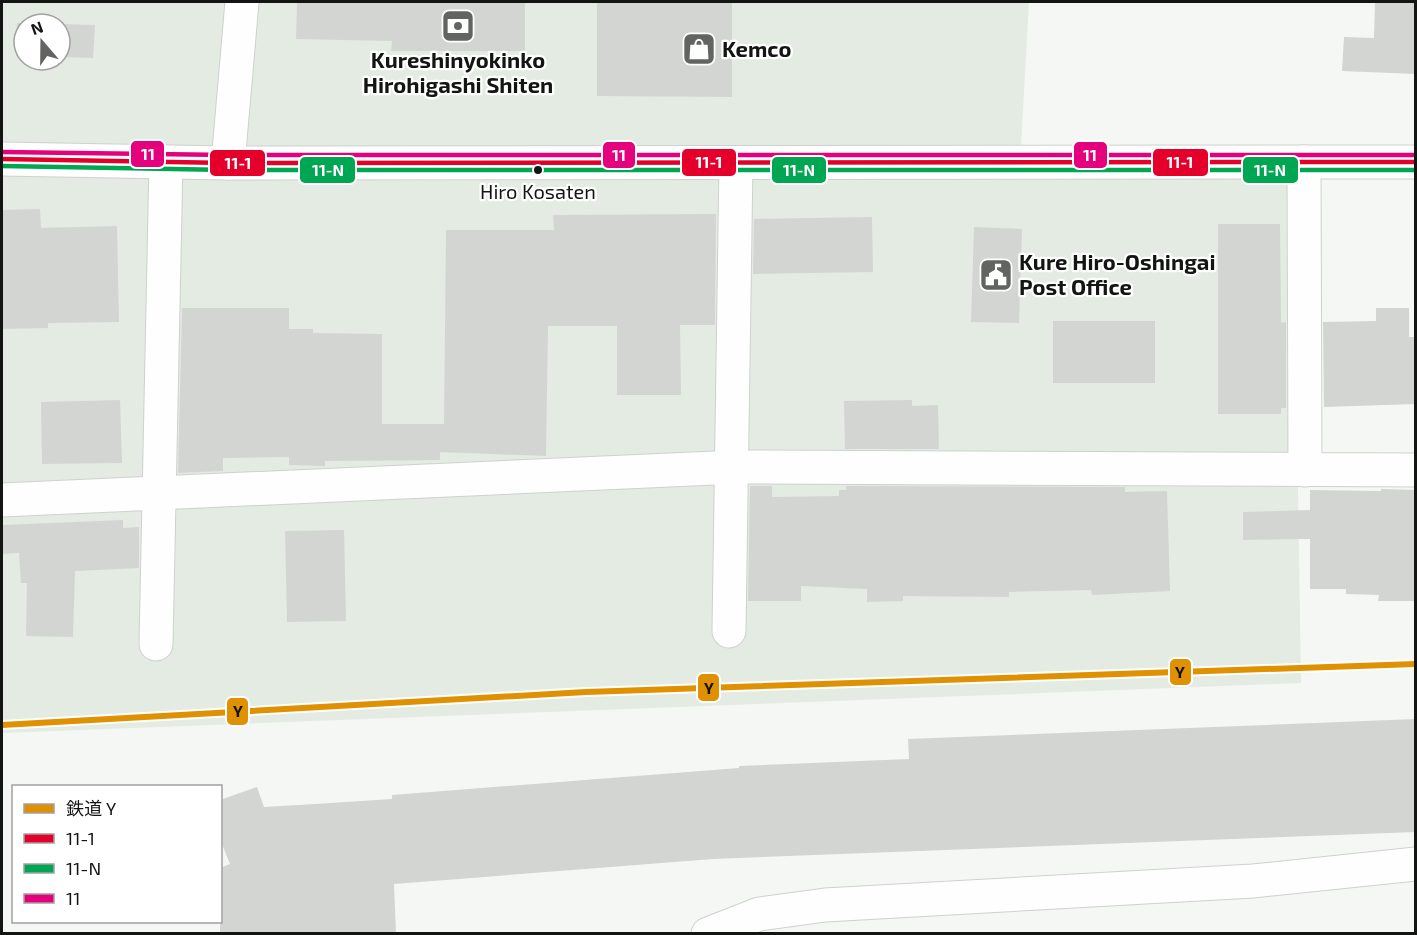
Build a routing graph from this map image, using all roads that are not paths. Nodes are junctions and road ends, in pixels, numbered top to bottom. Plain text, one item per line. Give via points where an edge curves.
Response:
1 (242, 2) edge
2 (2, 159) edge
3 (166, 162) junction
4 (1304, 162) junction
5 (1416, 162) edge
6 (228, 163) junction
7 (736, 163) junction
8 (732, 467) junction
9 (1305, 470) junction
10 (1416, 470) edge
11 (159, 493) junction
12 (2, 500) edge
13 (729, 631) dead end
14 (156, 644) dead end
15 (1416, 864) edge
16 (708, 933) edge

1 - 6 main road
2 - 3 main road
3 - 6 main road
3 - 11 main road
4 - 5 main road
4 - 7 main road
4 - 9 main road
6 - 7 main road
7 - 8 main road
8 - 9 main road
8 - 11 main road
8 - 13 main road
9 - 10 main road
11 - 12 main road
11 - 14 main road
15 - 16 main road via 1253,881 825,905 759,914

